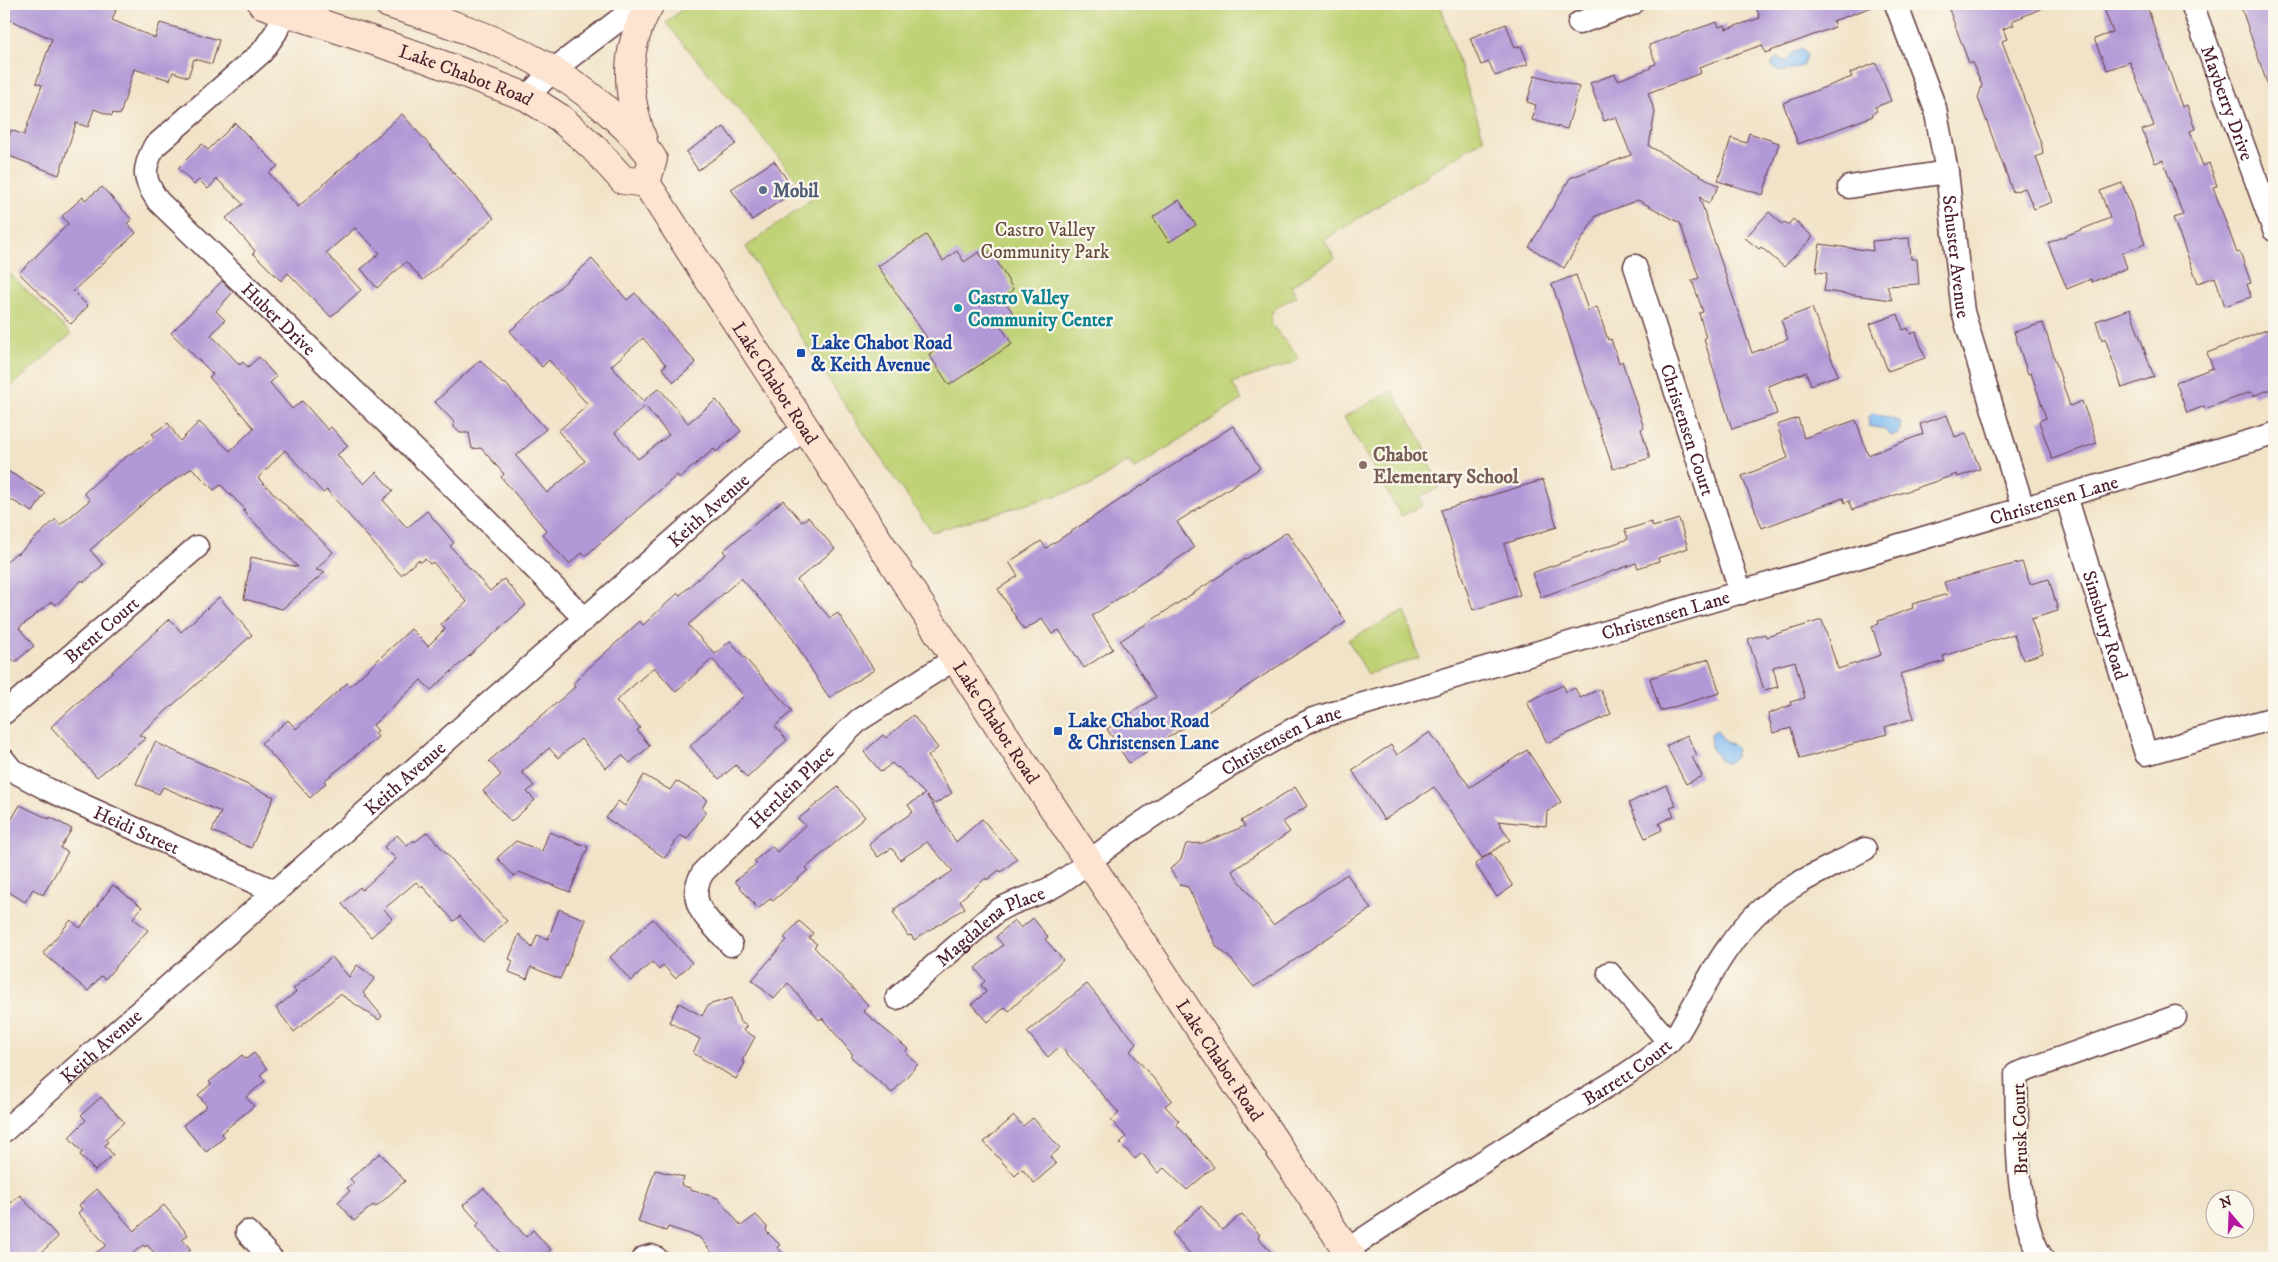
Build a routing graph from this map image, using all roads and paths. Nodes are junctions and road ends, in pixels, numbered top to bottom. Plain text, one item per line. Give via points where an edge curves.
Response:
1 (389, 4) edge
2 (640, 4) edge
3 (650, 4) edge
4 (1632, 4) edge
5 (1896, 4) edge
6 (2192, 4) edge
7 (279, 6) edge
8 (1579, 23) dead end
9 (553, 70) junction
10 (527, 97) junction
11 (645, 148) junction
12 (1947, 172) junction
13 (646, 183) junction
14 (1849, 187) dead end
15 (2274, 230) edge
16 (1634, 266) dead end
17 (805, 428) junction
18 (2274, 434) edge
19 (2066, 496) junction
20 (2023, 508) junction
21 (197, 547) dead end
22 (1741, 593) junction
23 (585, 619) junction
24 (956, 658) junction
25 (4, 713) edge
26 (2274, 718) edge
27 (4, 760) edge
28 (1865, 849) dead end
29 (1088, 861) junction
30 (276, 892) junction
31 (731, 945) dead end
32 (1609, 973) dead end
33 (897, 998) dead end
34 (2175, 1017) dead end
35 (1669, 1042) junction
36 (4, 1131) edge
37 (247, 1232) dead end
38 (1350, 1254) edge
39 (270, 1258) edge
40 (644, 1258) edge
41 (656, 1258) edge
42 (2042, 1258) edge

1 - 9 main road, Lake Chabot Road via 474,31 523,52
2 - 9 street
3 - 11 main road via 636,36 630,74 633,112
4 - 8 street
5 - 12 street, Schuster Avenue via 1935,108
6 - 15 street, Mayberry Drive
7 - 10 main road, Lake Chabot Road
7 - 23 street, Huber Drive via 276,32 262,52 154,147 146,161 144,175 148,187 170,213
9 - 10 street
9 - 11 main road, Lake Chabot Road via 595,99
10 - 13 main road, Lake Chabot Road via 560,118 623,180
11 - 13 main road via 653,159
12 - 14 street
12 - 20 street, Schuster Avenue via 1963,312
13 - 17 main road, Lake Chabot Road
16 - 22 street, Christensen Court
17 - 23 street, Keith Avenue
17 - 24 main road, Lake Chabot Road
18 - 19 street, Christensen Lane
19 - 20 street, Christensen Lane
19 - 26 street, Simsbury Road via 2146,754
20 - 22 street, Christensen Lane
21 - 25 street, Brent Court
22 - 29 street, Christensen Lane via 1314,719 1262,745
23 - 30 street, Keith Avenue
24 - 29 main road, Lake Chabot Road
24 - 31 street, Hertlein Place via 859,720 704,871 695,898 699,908
27 - 30 street, Heidi Street via 12,770 49,790
28 - 35 street, Barrett Court via 1793,887 1765,906 1741,930
29 - 33 street, Magdalena Place via 1056,885 997,911
29 - 38 main road, Lake Chabot Road
30 - 36 street, Keith Avenue
32 - 35 street
34 - 42 street, Brusk Court via 2016,1074 2021,1200 2034,1246
35 - 38 street, Barrett Court via 1398,1216
37 - 39 street
40 - 41 street

